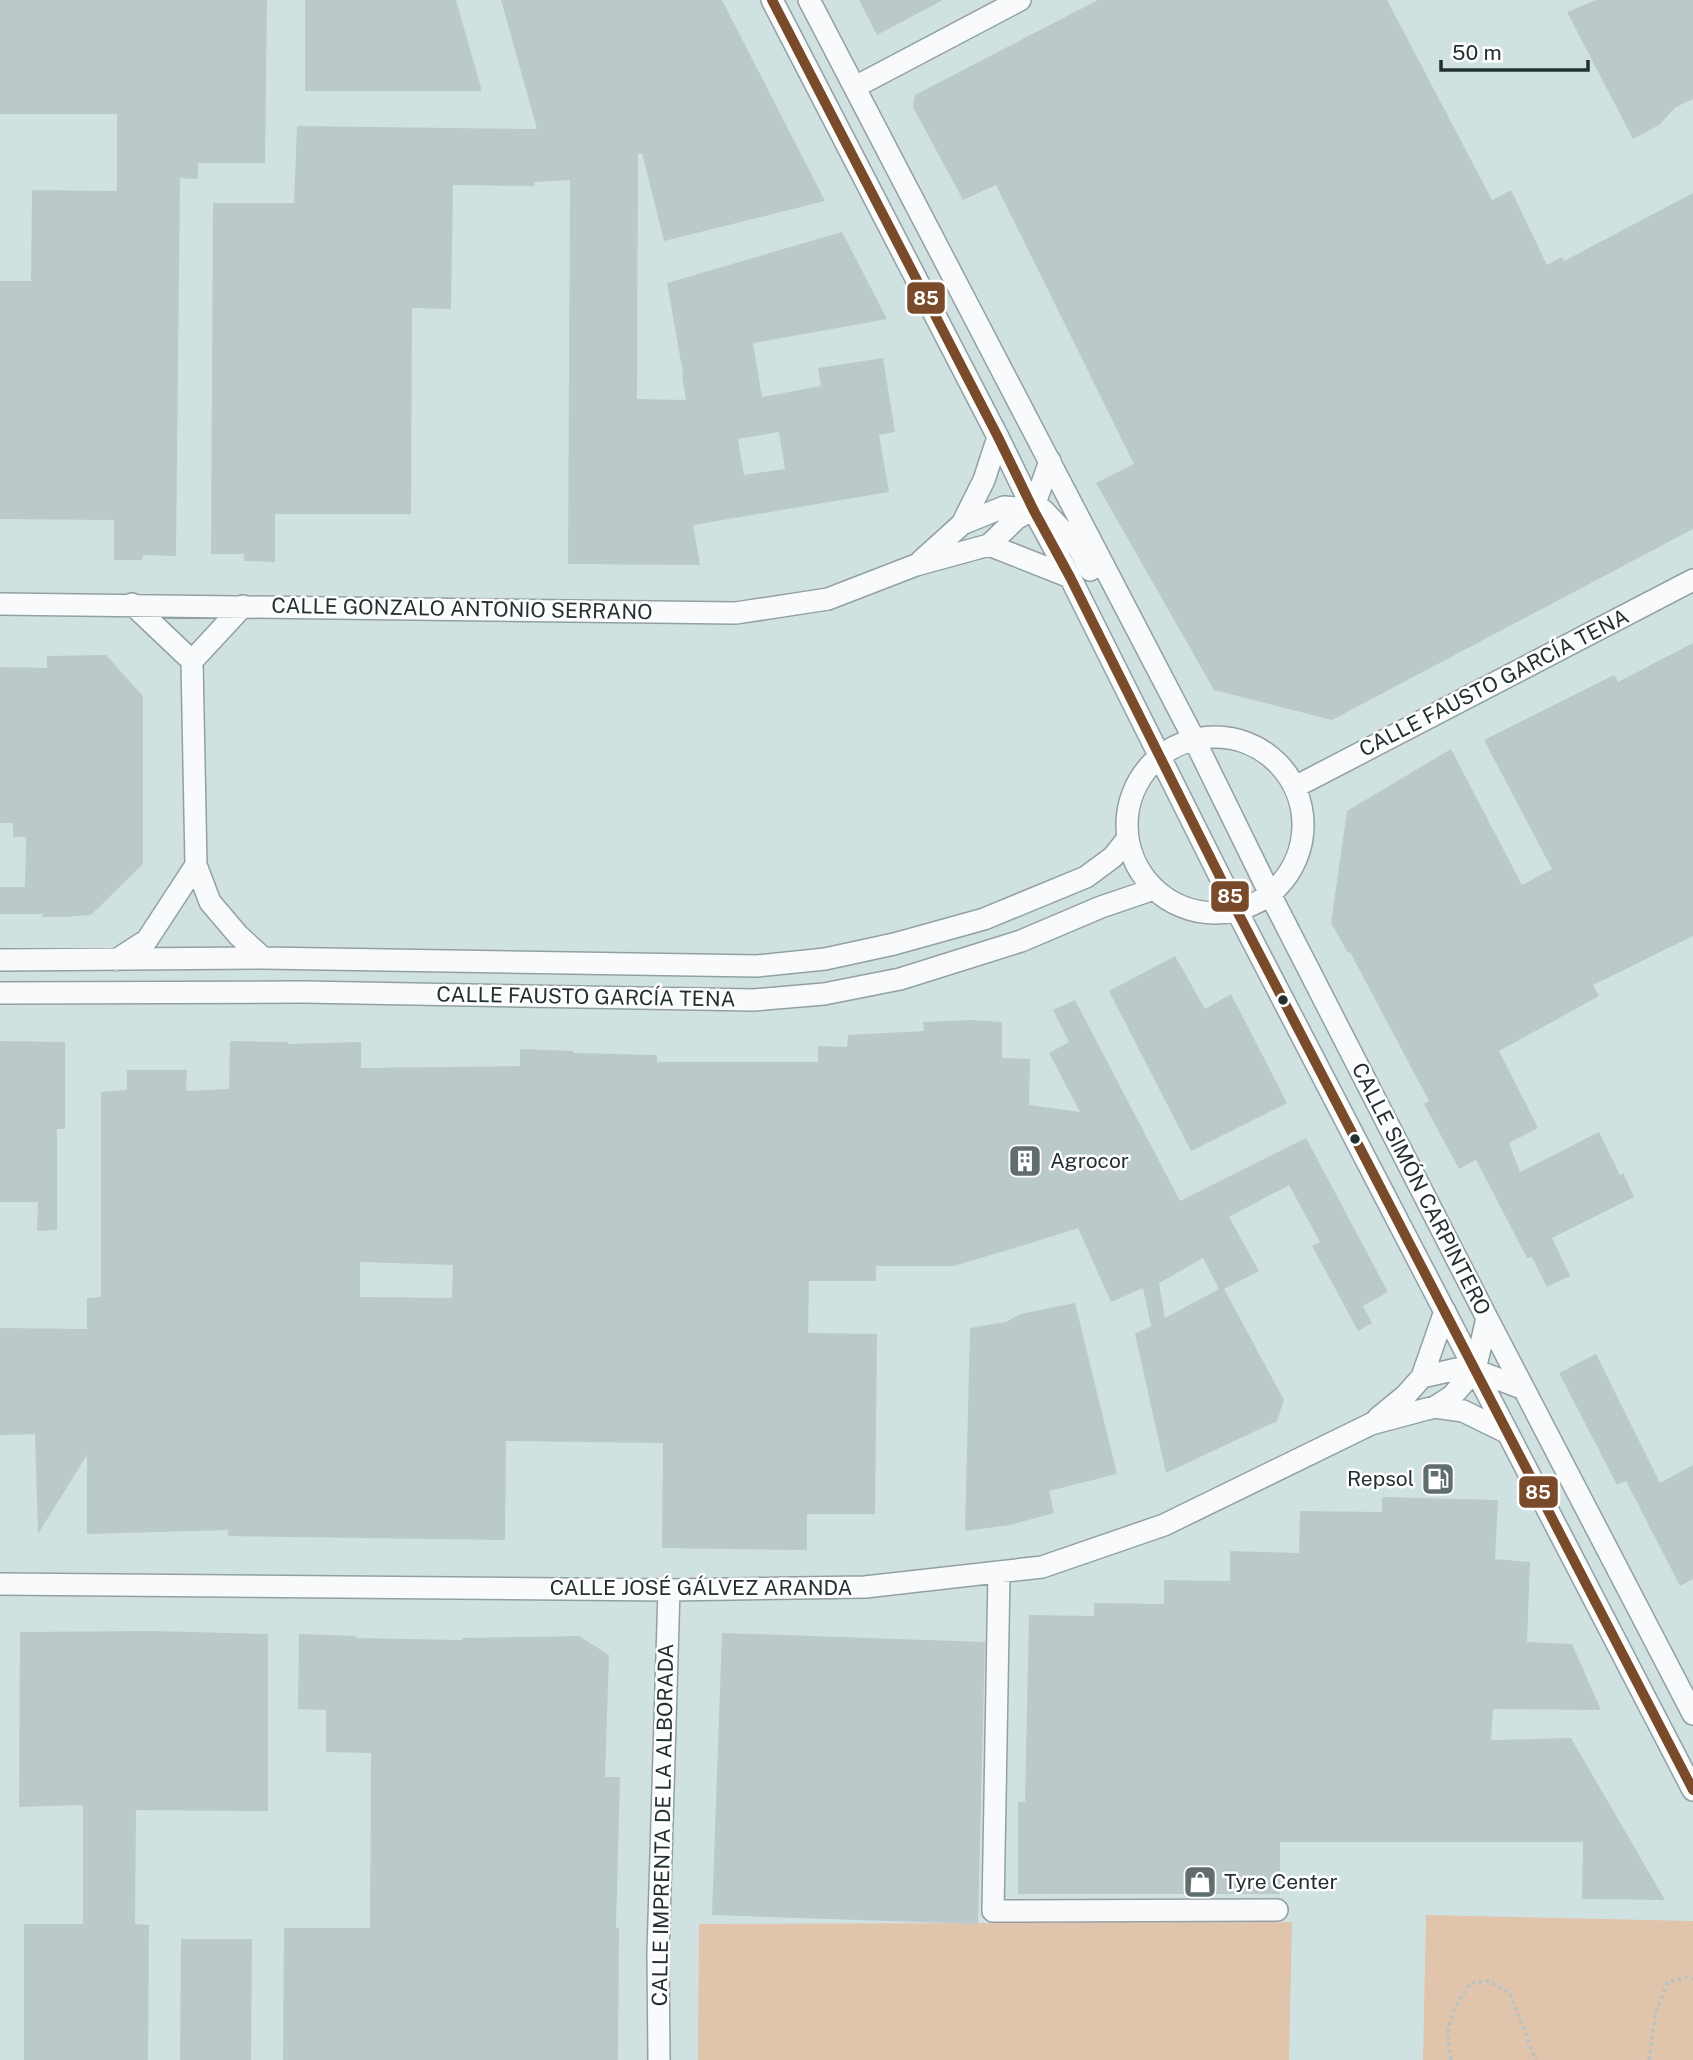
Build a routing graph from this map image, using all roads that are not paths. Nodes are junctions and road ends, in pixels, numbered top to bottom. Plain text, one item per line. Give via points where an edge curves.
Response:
1 (772, 0) edge
2 (809, 0) edge
3 (1020, 0) edge
4 (855, 87) junction
5 (929, 230) junction
6 (899, 246) junction
7 (949, 268) junction
8 (920, 285) junction
9 (998, 436) junction
10 (1050, 461) junction
11 (1033, 509) junction
12 (962, 524) junction
13 (989, 545) junction
14 (916, 565) junction
15 (1070, 577) junction
16 (1693, 580) edge
17 (0, 604) edge
18 (132, 604) junction
19 (243, 606) junction
20 (192, 661) junction
21 (1154, 662) junction
22 (1194, 739) junction
23 (1159, 757) junction
24 (1295, 787) junction
25 (1128, 838) junction
26 (196, 865) junction
27 (1154, 889) junction
28 (1270, 894) junction
29 (1237, 911) junction
30 (263, 958) junction
31 (0, 960) edge
32 (116, 960) junction
33 (0, 993) edge
34 (1445, 1311) junction
35 (1487, 1318) junction
36 (1475, 1370) junction
37 (1422, 1377) junction
38 (1524, 1388) junction
39 (1435, 1407) junction
40 (1371, 1424) junction
41 (1508, 1433) junction
42 (999, 1572) junction
43 (0, 1584) edge
44 (669, 1590) junction
45 (1693, 1714) edge
46 (1693, 1790) edge
47 (1277, 1910) dead end
48 (659, 2060) edge

1 - 6 street, CALLE SIMÓN CARPINTERO
2 - 4 street, CALLE SIMÓN CARPINTERO
3 - 4 street
4 - 5 street, CALLE SIMÓN CARPINTERO
5 - 6 street via 922,251
5 - 7 street, CALLE SIMÓN CARPINTERO
6 - 8 street, CALLE SIMÓN CARPINTERO
7 - 8 street via 925,262
7 - 10 street, CALLE SIMÓN CARPINTERO
8 - 9 street, CALLE SIMÓN CARPINTERO
9 - 11 street, CALLE SIMÓN CARPINTERO
9 - 12 street, CALLE GONZALO ANTONIO SERRANO via 984,480
10 - 11 street
10 - 21 street, CALLE SIMÓN CARPINTERO
11 - 12 street, CALLE GONZALO ANTONIO SERRANO via 1004,507
11 - 13 street, CALLE GONZALO ANTONIO SERRANO
11 - 15 street, CALLE SIMÓN CARPINTERO
11 - 21 street, CALLE SIMÓN CARPINTERO via 1043,510 1078,547 1121,629
12 - 14 street, CALLE GONZALO ANTONIO SERRANO
13 - 14 street, CALLE GONZALO ANTONIO SERRANO
13 - 15 street
14 - 19 street, CALLE GONZALO ANTONIO SERRANO via 828,599 736,613
15 - 23 street, CALLE SIMÓN CARPINTERO
16 - 24 street, CALLE FAUSTO GARCÍA TENA
17 - 18 street, CALLE GONZALO ANTONIO SERRANO
18 - 19 street, CALLE GONZALO ANTONIO SERRANO
18 - 20 street
19 - 20 street
20 - 26 street
21 - 22 street, CALLE SIMÓN CARPINTERO
22 - 23 street
22 - 24 street via 1224,737 1253,745 1278,762
22 - 28 street, CALLE SIMÓN CARPINTERO
23 - 25 street via 1140,780 1129,808
23 - 29 street, CALLE SIMÓN CARPINTERO
24 - 28 street via 1303,815 1301,845 1290,872
25 - 27 street via 1137,866
25 - 30 street, CALLE FAUSTO GARCÍA TENA via 1113,858 1086,877 984,919 825,959 757,966
26 - 30 street via 210,902
26 - 32 street via 146,940
27 - 29 street via 1179,906 1207,913
27 - 33 street, CALLE FAUSTO GARCÍA TENA via 958,962 900,979 812,995 754,1000 303,992
28 - 29 street
28 - 35 street, CALLE SIMÓN CARPINTERO
29 - 34 street, CALLE SIMÓN CARPINTERO
30 - 32 street, CALLE FAUSTO GARCÍA TENA
31 - 32 street, CALLE FAUSTO GARCÍA TENA
34 - 36 street, CALLE SIMÓN CARPINTERO
34 - 37 street, CALLE JOSÉ GÁLVEZ ARANDA
35 - 36 street
35 - 38 street, CALLE SIMÓN CARPINTERO
36 - 37 street
36 - 38 street
36 - 39 street
36 - 41 street, CALLE SIMÓN CARPINTERO
37 - 40 street, CALLE JOSÉ GÁLVEZ ARANDA
38 - 45 street, CALLE SIMÓN CARPINTERO
39 - 40 street, CALLE JOSÉ GÁLVEZ ARANDA
39 - 41 street, CALLE JOSÉ GÁLVEZ ARANDA via 1463,1411
40 - 42 street, CALLE JOSÉ GÁLVEZ ARANDA via 1164,1525 1042,1567
41 - 46 street, CALLE SIMÓN CARPINTERO
42 - 44 street, CALLE JOSÉ GÁLVEZ ARANDA via 865,1587
42 - 47 street via 993,1911
43 - 44 street, CALLE JOSÉ GÁLVEZ ARANDA
44 - 48 street, CALLE IMPRENTA DE LA ALBORADA

